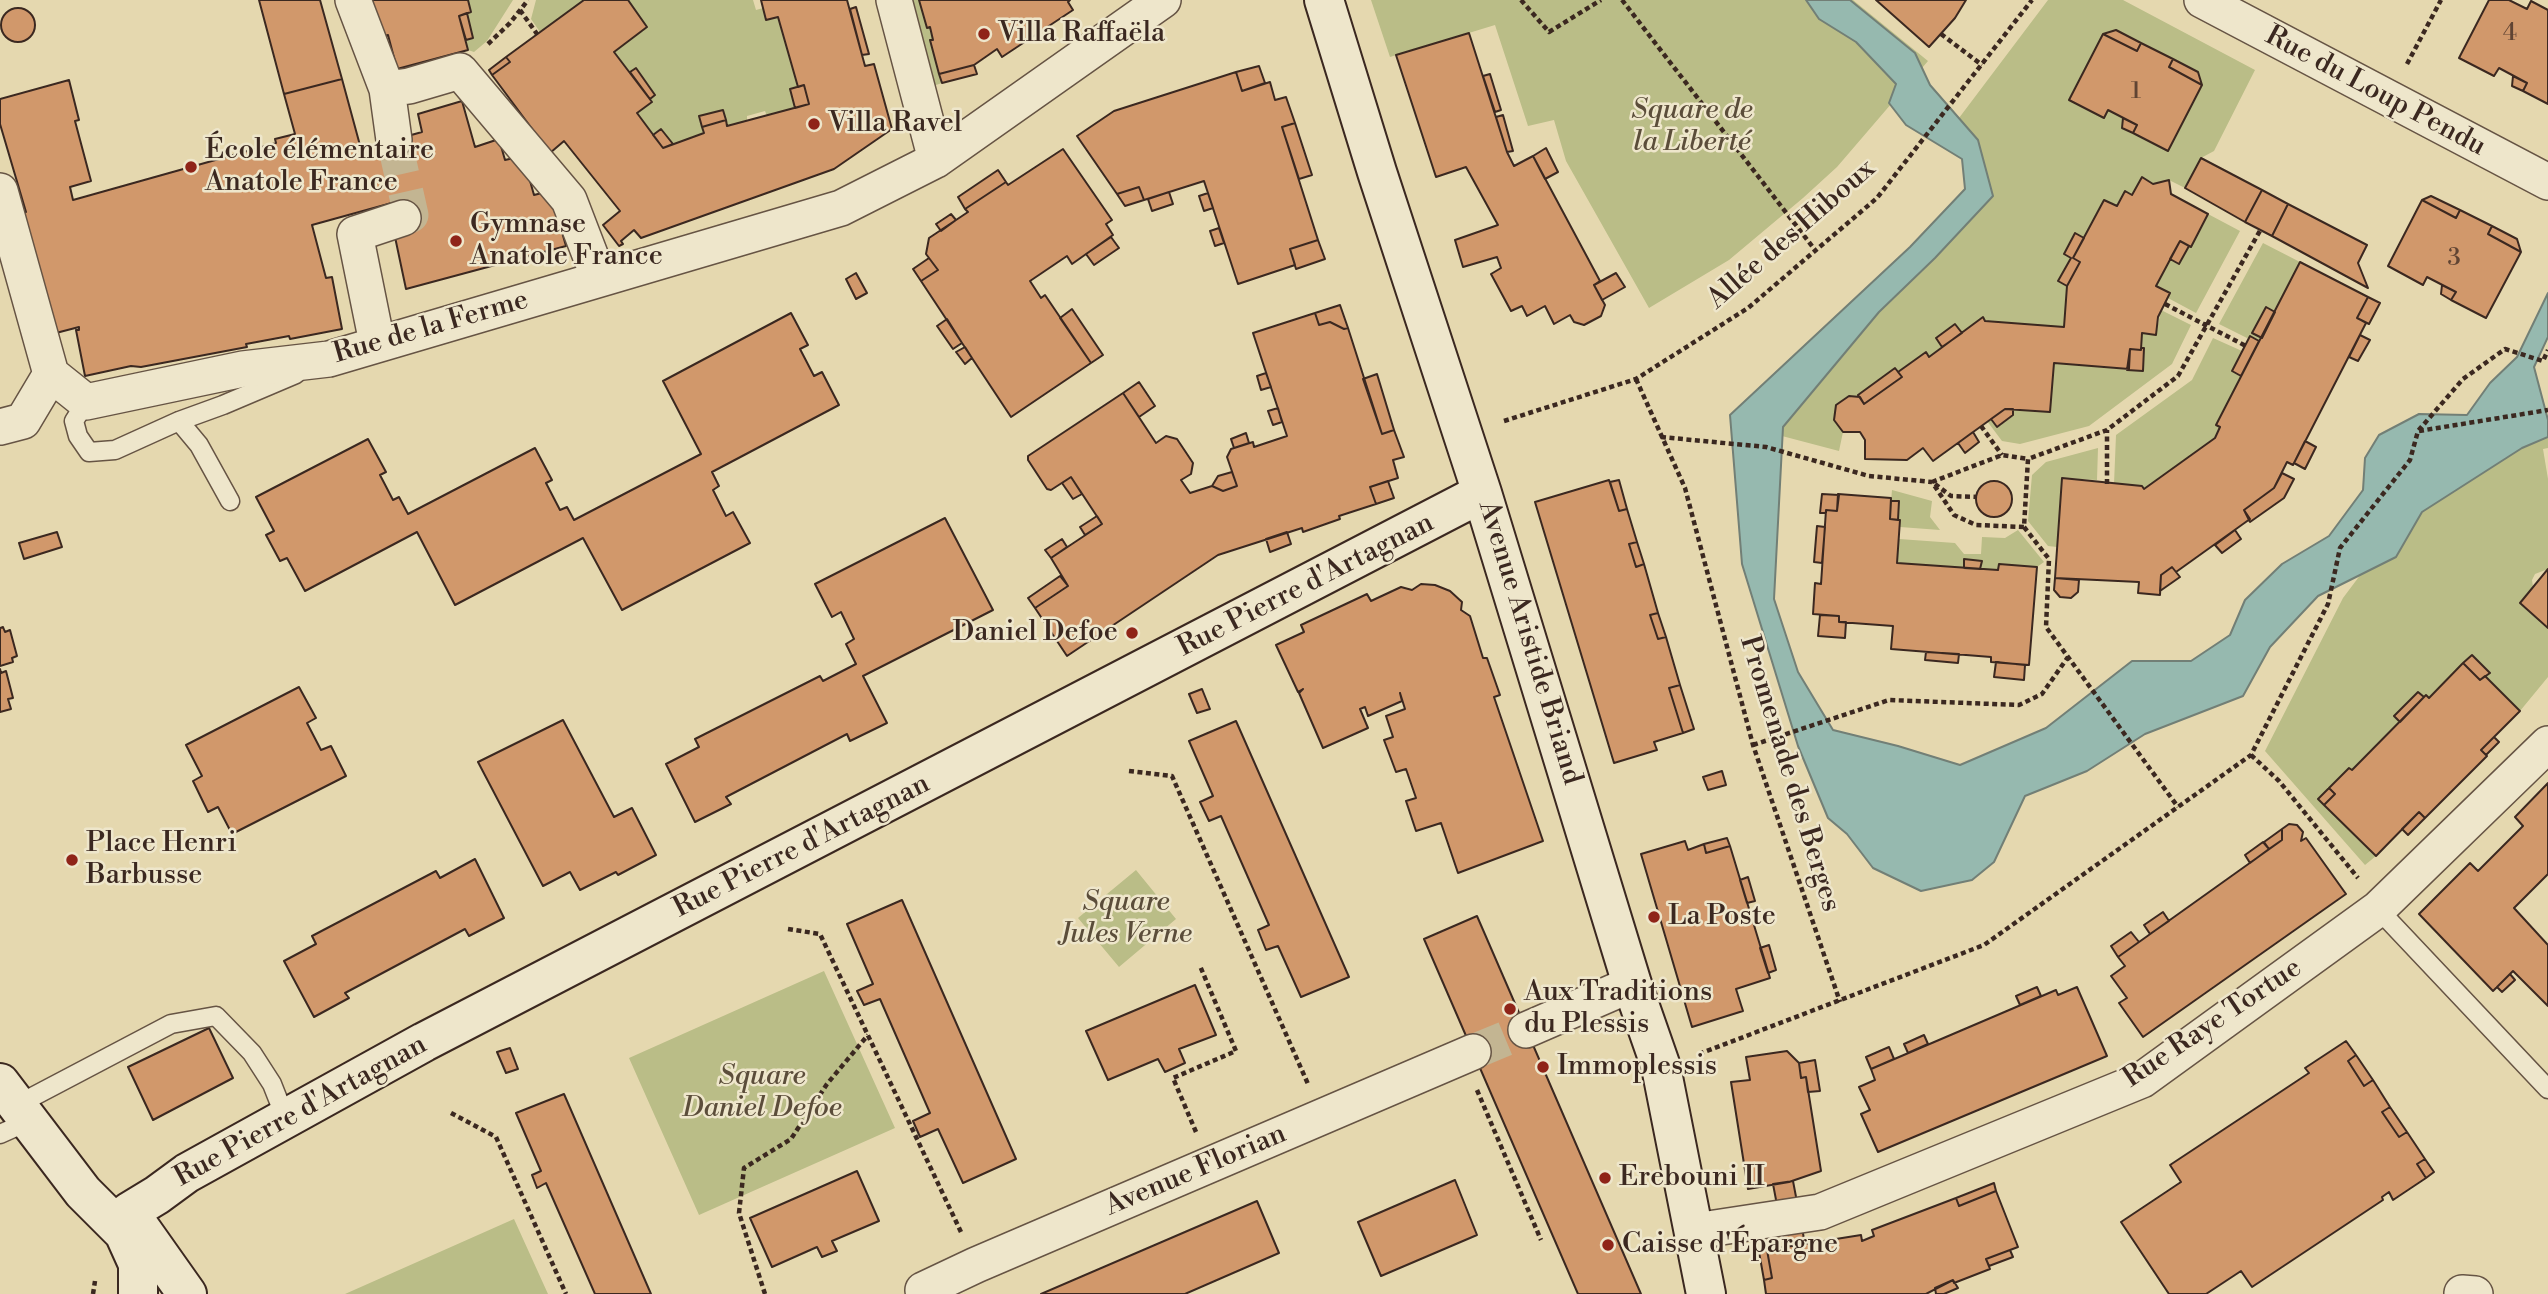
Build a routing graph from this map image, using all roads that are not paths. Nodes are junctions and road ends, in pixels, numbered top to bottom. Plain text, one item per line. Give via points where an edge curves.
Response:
1 (353, 0) edge
2 (894, 0) edge
3 (1163, 0) edge
4 (1324, 0) edge
5 (2202, 0) edge
6 (387, 89) junction
7 (394, 140) tunnel mouth
8 (936, 160) junction
9 (2548, 182) edge
10 (0, 191) edge
11 (403, 218) dead end
12 (599, 278) junction
13 (374, 328) dead end
14 (329, 359) junction
15 (51, 374) junction
16 (86, 402) junction
17 (179, 421) junction
18 (0, 427) edge
19 (1482, 493) junction
20 (230, 501) dead end
21 (2548, 744) edge
22 (2378, 909) junction
23 (1632, 984) junction
24 (1526, 1030) tunnel mouth
25 (1468, 1054) tunnel mouth
26 (2548, 1089) edge
27 (12, 1111) edge
28 (285, 1117) junction
29 (126, 1222) junction
30 (1695, 1231) junction
31 (138, 1294) edge
32 (187, 1294) edge
33 (925, 1294) edge
34 (1706, 1294) edge

1 - 6 street
2 - 8 street
3 - 8 street, Rue de la Ferme
4 - 19 street, Avenue Aristide Briand
5 - 9 street, Rue du Loup Pendu
6 - 7 street
6 - 12 street via 460,71 569,200
8 - 12 street, Rue de la Ferme via 841,208
10 - 15 street
11 - 13 street via 355,234
12 - 14 street, Rue de la Ferme
14 - 16 street, Rue de la Ferme via 243,369
14 - 17 lane
15 - 16 street
15 - 18 street via 23,421
16 - 17 lane via 74,421 89,452 115,450
17 - 20 lane via 199,445
19 - 23 street, Avenue Aristide Briand
19 - 28 street, Rue Pierre d'Artagnan
21 - 22 street, Rue Raye Tortue
22 - 26 lane
22 - 30 street, Rue Raye Tortue via 2142,1080 1820,1212
23 - 24 street
23 - 30 street, Avenue Aristide Briand via 1661,1068
25 - 33 street, Avenue Florian via 976,1265 923,1290
27 - 28 lane via 172,1024 216,1016 252,1052
27 - 29 street via 83,1192
28 - 29 street, Rue Pierre d'Artagnan via 187,1173
29 - 31 street via 138,1264
29 - 32 street
30 - 34 street, Avenue Aristide Briand

